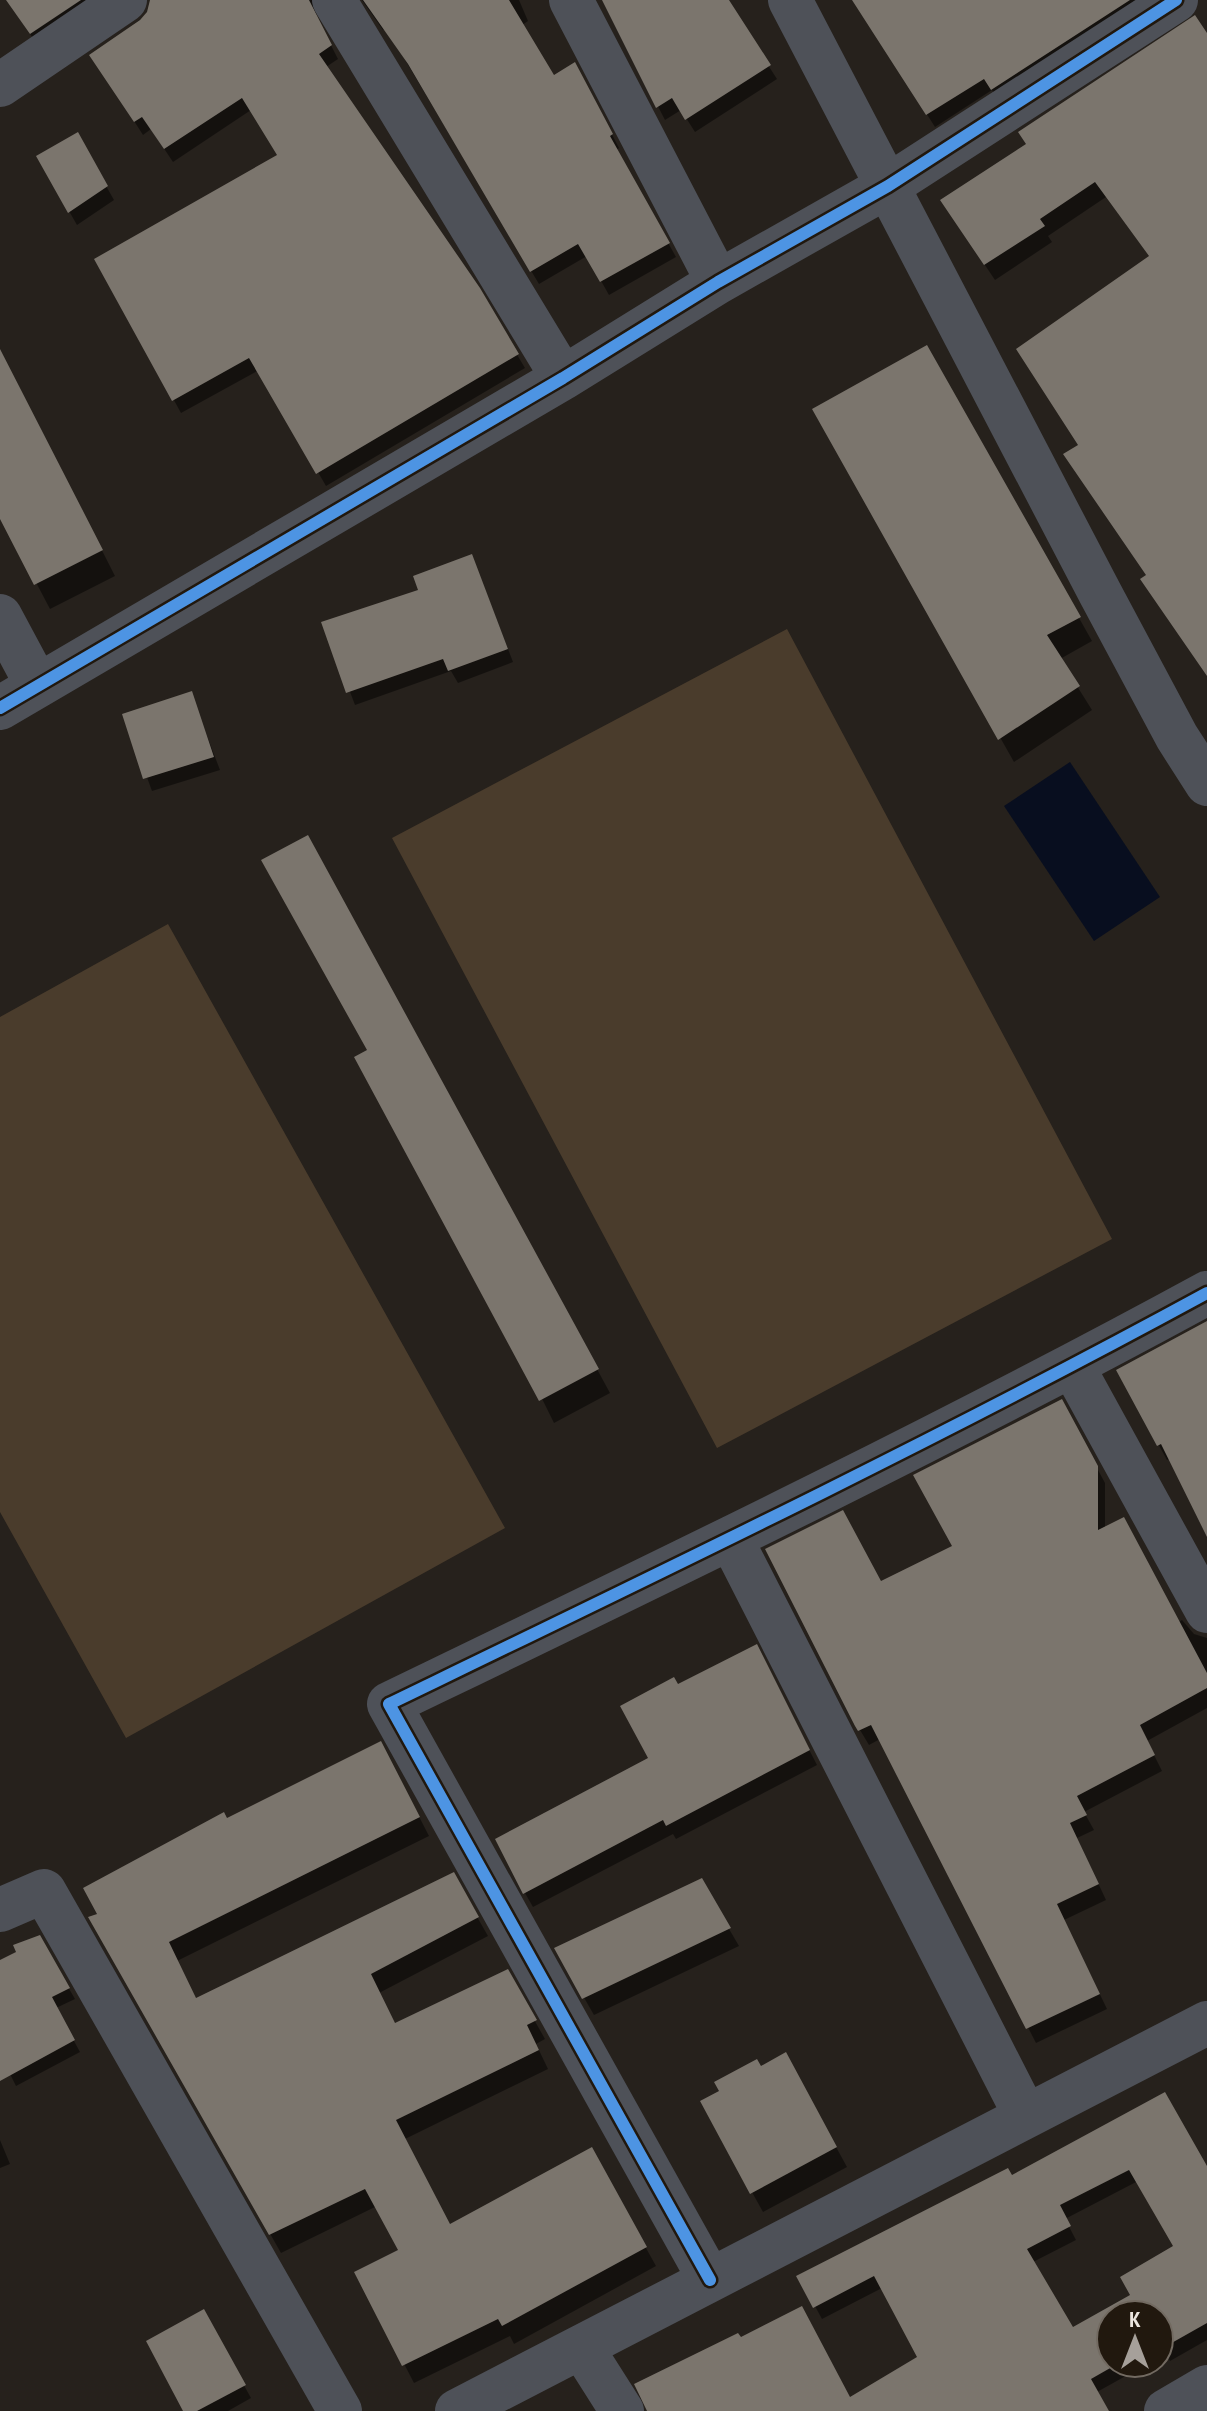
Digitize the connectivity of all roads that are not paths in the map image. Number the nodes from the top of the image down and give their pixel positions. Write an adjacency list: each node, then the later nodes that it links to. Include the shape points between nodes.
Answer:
1 (125, 0): 6 (street)
2 (334, 0): 9 (street)
3 (571, 0): 8 (street)
4 (790, 0): 7 (street)
5 (1176, 0): 7 (street)
6 (0, 85)
7 (888, 186): 8 (street); 13 (street)
8 (718, 282): 9 (street)
9 (563, 378): 11 (street)
10 (0, 616): 11 (street)
11 (37, 685): 12 (street)
12 (0, 708)
13 (1192, 728): 14 (street)
14 (1207, 784)
15 (1207, 1293): 16 (street)
16 (1073, 1367): 17 (street); 18 (street)
17 (731, 1539): 21 (street); 22 (street, via 389,1704)
18 (1207, 1611)
19 (0, 1910): 25 (street, via 44,1891)
20 (1207, 2023): 21 (street)
21 (1025, 2115): 22 (street)
22 (710, 2280): 23 (street)
23 (582, 2348): 26 (street); 27 (street)
24 (1207, 2387): 28 (street)
25 (340, 2411)
26 (457, 2411)
27 (622, 2411)
28 (1166, 2411)

